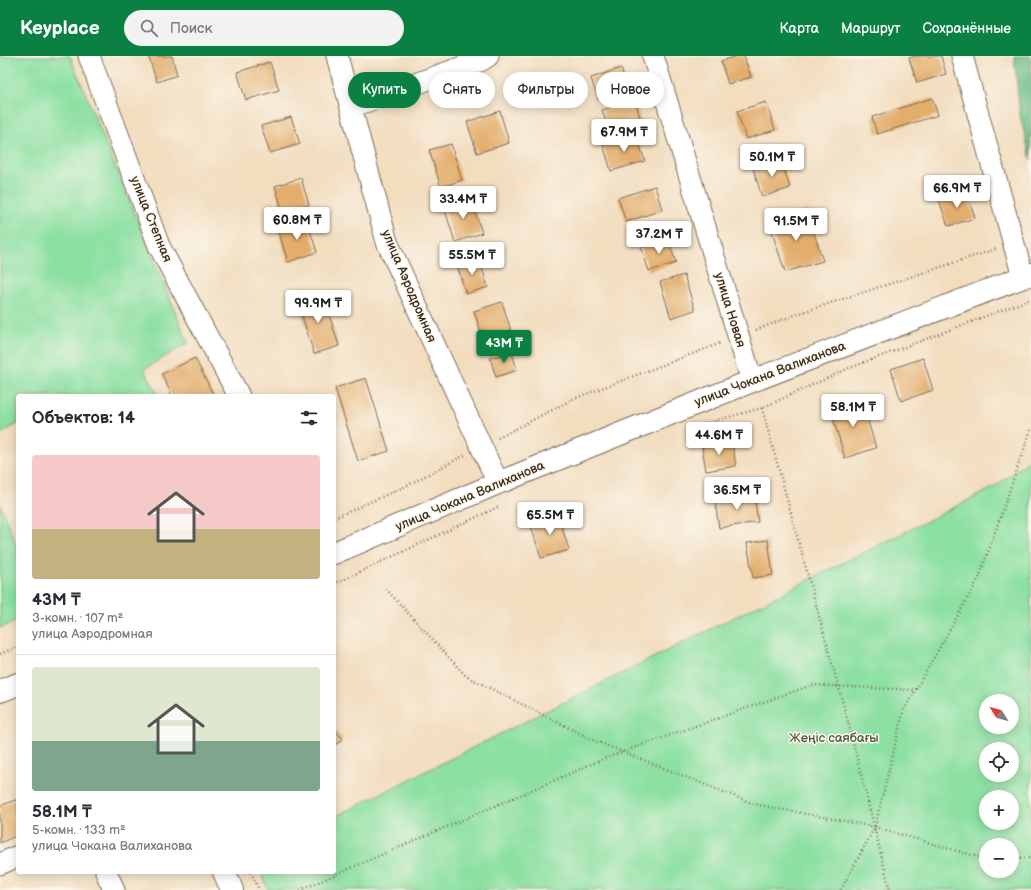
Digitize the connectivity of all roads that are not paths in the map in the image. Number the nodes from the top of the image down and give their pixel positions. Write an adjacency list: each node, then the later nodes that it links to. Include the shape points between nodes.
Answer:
1 (89, 56): 11 (street, улица Степная, via 159,246)
2 (337, 56): 7 (street, улица Аэродромная)
3 (488, 56): 6 (street)
4 (653, 56): 10 (street, улица Новая)
5 (962, 56): 9 (street, via 1013,243)
6 (421, 82)
7 (348, 96)
8 (351, 108): 12 (street, улица Аэродромная, via 387,242)
9 (1027, 275): 10 (main road, улица Чокана Валиханова)
10 (752, 381): 12 (main road, улица Чокана Валиханова)
11 (238, 394)
12 (498, 483): 13 (main road, улица Чокана Валиханова)
13 (336, 552)
14 (16, 685): 15 (main road)
15 (0, 691)
16 (16, 857): 17 (street)
17 (0, 864)
18 (107, 874): 20 (street)
19 (225, 874): 21 (main road)
20 (114, 890)
21 (232, 890)

